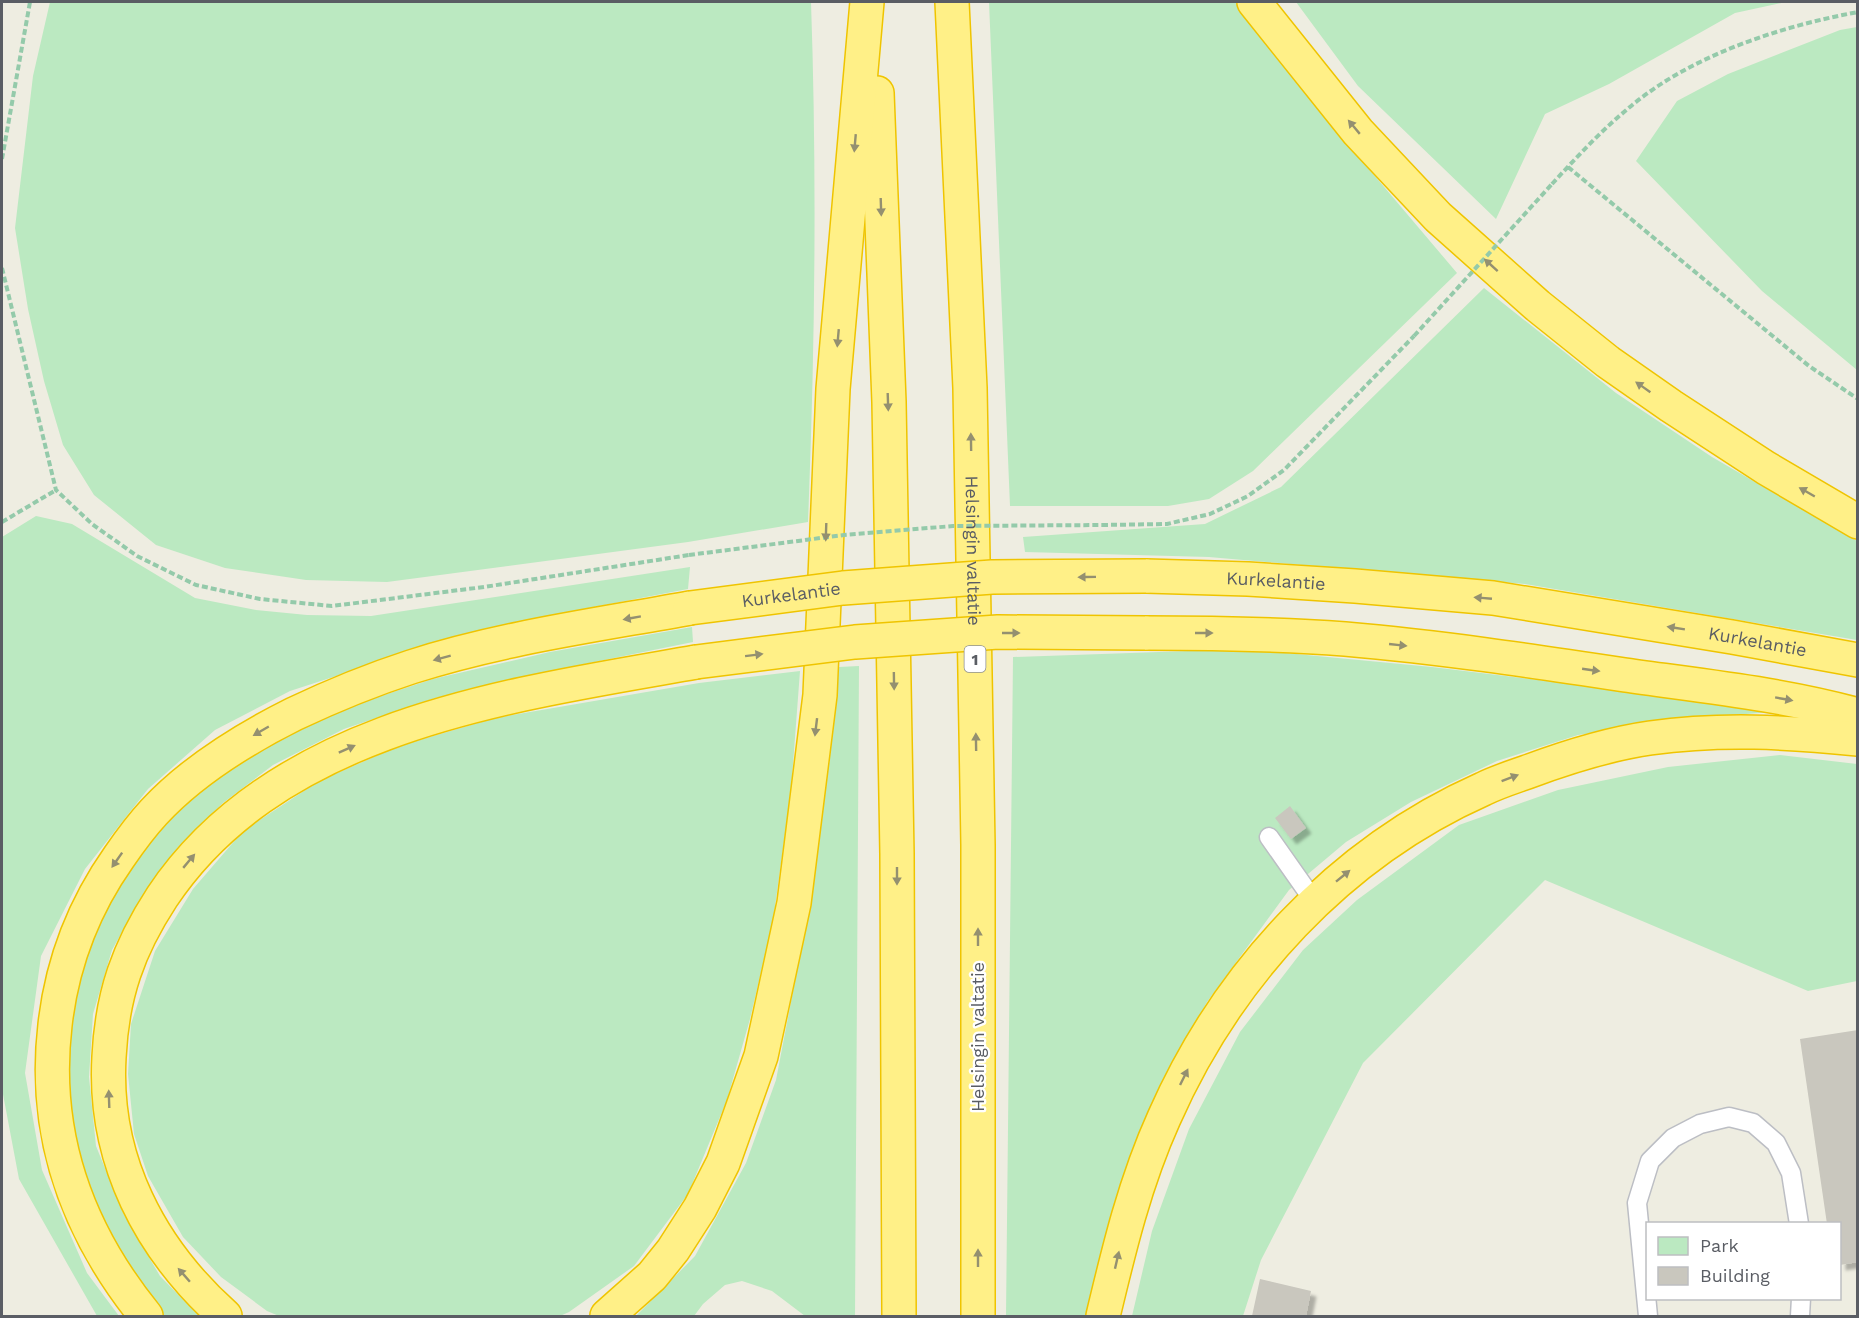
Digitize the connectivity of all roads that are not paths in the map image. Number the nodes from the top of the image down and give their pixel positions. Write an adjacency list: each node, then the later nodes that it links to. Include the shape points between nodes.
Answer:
1 (867, 2): 17 (highway, one-way to 17, via 833,389 820,695 794,903 761,1056 723,1163 673,1250 652,1276)
2 (873, 2): 18 (highway, one-way to 18, via 889,402 897,854)
3 (952, 2): 19 (highway, Helsingin valtatie / 1, one-way to 3, via 978,845 970,387)
4 (1254, 2): 5 (highway, one-way to 4, via 1671,406 1538,306 1438,217 1374,149)
5 (1857, 522)
6 (1857, 660): 15 (highway, Kurkelantie, one-way to 15, bridge, via 1493,598 1272,581 1146,576 992,578 855,587 690,609 491,645 365,683 266,728 229,750 162,804 97,890 71,947 57,1000 51,1061 57,1133 85,1222)
7 (1857, 715): 16 (highway, one-way to 7, bridge, via 178,1269 141,1208 117,1149 108,1074 116,998 139,936 172,881 213,834 300,771 349,747 415,723 521,694 696,662 855,642 974,634 1234,633 1334,638 1487,654 1756,694)
8 (1857, 739): 10 (highway, one-way to 8, via 1360,863 1436,813 1483,788 1573,754 1650,738 1732,731)
9 (1269, 837): 10 (lane)
10 (1314, 901): 20 (highway, one-way to 10, via 1136,1192 1160,1126 1189,1066 1234,995)
11 (1799, 1222): 12 (lane, via 1791,1173 1776,1143 1754,1123 1730,1117 1700,1124 1673,1138 1650,1161 1637,1203)
12 (1646, 1296)
13 (1646, 1300): 21 (lane)
14 (1801, 1300): 22 (lane)
15 (146, 1317)
16 (225, 1317)
17 (607, 1317)
18 (899, 1317)
19 (978, 1317)
20 (1103, 1317)
21 (1648, 1317)
22 (1800, 1317)

